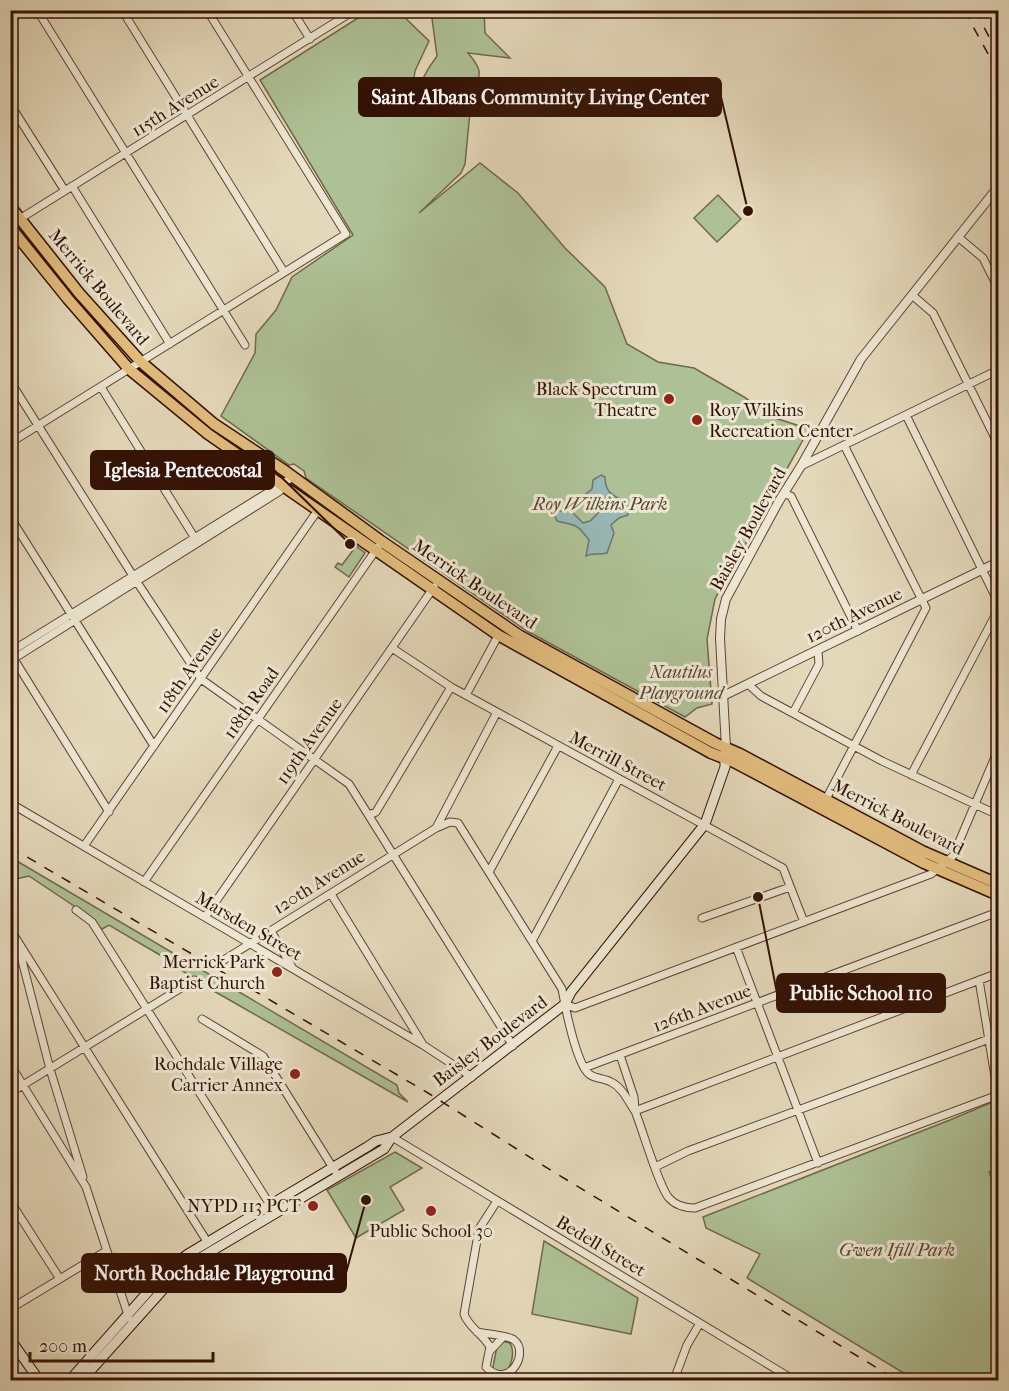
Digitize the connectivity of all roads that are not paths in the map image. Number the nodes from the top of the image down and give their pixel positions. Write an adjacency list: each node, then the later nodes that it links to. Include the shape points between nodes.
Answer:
1 (37, 10): 10 (street)
2 (122, 10): 9 (street)
3 (207, 10): 7 (street)
4 (292, 10): 6 (street)
5 (355, 10): 6 (street, 115th Avenue)
6 (310, 39): 7 (street, 115th Avenue)
7 (250, 77): 9 (street, 115th Avenue); 17 (street, via 346,234)
8 (10, 104): 12 (street)
9 (187, 116): 10 (street, 115th Avenue); 17 (street)
10 (126, 154): 12 (street, 115th Avenue); 22 (street)
11 (999, 187): 16 (street, Baisley Boulevard)
12 (69, 188): 14 (street, 115th Avenue); 23 (street)
13 (10, 206): 14 (main road, Merrick Boulevard)
14 (21, 219): 15 (street, 115th Avenue); 19 (main road, Merrick Boulevard)
15 (10, 226): 21 (main road, Merrick Boulevard)
16 (958, 237): 18 (street, via 983,258); 20 (street, Baisley Boulevard)
17 (284, 272): 22 (street)
18 (999, 288)
19 (81, 294): 21 (main road); 25 (main road, Merrick Boulevard)
20 (912, 295): 29 (street, via 933,313); 36 (street, Baisley Boulevard, via 861,359)
21 (72, 304): 26 (main road, Merrick Boulevard)
22 (223, 310): 23 (street); 24 (street)
23 (170, 344): 25 (street)
24 (245, 345)
25 (141, 362): 26 (street); 37 (main road, Merrick Boulevard, via 214,424)
26 (129, 369): 30 (street); 38 (main road, Merrick Boulevard, via 208,434)
27 (999, 370): 29 (street)
28 (10, 381): 32 (street)
29 (969, 385): 31 (street); 34 (street)
30 (101, 387): 32 (street); 42 (street)
31 (906, 415): 35 (street); 45 (street)
32 (38, 426): 33 (street); 46 (street)
33 (10, 443)
34 (999, 444)
35 (844, 445): 36 (street); 48 (street)
36 (801, 466): 39 (street, Baisley Boulevard)
37 (293, 477): 38 (street); 43 (main road, Merrick Boulevard)
38 (282, 485): 40 (main road, Merrick Boulevard); 42 (street)
39 (784, 494): 53 (street, via 791,496); 61 (street, Baisley Boulevard, via 726,599 720,638)
40 (318, 510): 43 (main road, Merrick Boulevard); 57 (street, 118th Avenue)
41 (10, 517): 51 (street)
42 (196, 540): 46 (street)
43 (379, 545): 47 (main road, Merrick Boulevard); 64 (street, 118th Road)
44 (999, 562): 45 (street, 120th Avenue)
45 (983, 570): 48 (street, 120th Avenue); 49 (street)
46 (134, 579): 51 (street); 57 (street)
47 (435, 585): 52 (main road, Merrick Boulevard); 54 (street, 119th Avenue)
48 (922, 600): 53 (street, 120th Avenue); 67 (street, via 926,612)
49 (999, 602)
50 (999, 610): 71 (street)
51 (73, 617): 56 (street); 65 (street)
52 (501, 631): 60 (street); 69 (main road, Merrick Boulevard)
53 (858, 631): 55 (street, 120th Avenue)
54 (392, 648): 59 (street, Merrill Street); 70 (street, 119th Avenue)
55 (818, 651): 58 (street, 120th Avenue); 63 (street, via 819,664)
56 (11, 656): 76 (street)
57 (201, 679): 64 (street); 65 (street, 118th Avenue)
58 (749, 685): 61 (street, 120th Avenue); 63 (street)
59 (451, 687): 60 (street, Merrill Street); 77 (street, via 376,812)
60 (466, 694): 62 (street, Merrill Street)
61 (723, 696): 69 (street, Baisley Boulevard)
62 (497, 712): 66 (street, Merrill Street); 80 (street)
63 (793, 713): 67 (street)
64 (258, 720): 70 (street); 85 (street, 118th Road)
65 (154, 746): 76 (street, 118th Avenue)
66 (558, 746): 72 (street, Merrill Street); 84 (street)
67 (854, 746): 71 (street); 74 (street)
68 (999, 750): 75 (street)
69 (725, 753): 74 (main road, Merrick Boulevard); 79 (main road, Baisley Boulevard, via 722,776)
70 (315, 759): 77 (street, via 349,784); 92 (street, 119th Avenue)
71 (911, 775): 75 (street)
72 (619, 778): 79 (street, Merrill Street); 98 (street)
73 (10, 803): 81 (street, Marsden Street)
74 (824, 804): 83 (main road, Merrick Boulevard)
75 (975, 805): 78 (street); 83 (street, via 953,856)
76 (109, 812): 81 (street, 118th Avenue)
77 (369, 815): 82 (street)
78 (999, 815)
79 (705, 824): 87 (street, Merrill Street, via 783,868); 106 (main road, Baisley Boulevard)
80 (436, 828): 82 (street, 120th Avenue); 84 (street, via 458,823)
81 (84, 846): 85 (street, Marsden Street)
82 (393, 855): 88 (street, 120th Avenue); 112 (street)
83 (942, 865): 86 (main road, Merrick Boulevard); 89 (main road, Merrick Boulevard); 94 (street, via 931,873)
84 (489, 872): 98 (street)
85 (144, 882): 92 (street, Marsden Street)
86 (999, 884)
87 (790, 887): 93 (street); 94 (street, Merrill Street)
88 (331, 894): 96 (street, 120th Avenue); 111 (street)
89 (999, 895)
90 (76, 910): 108 (street, via 92,922)
91 (999, 912): 107 (street, 126th Avenue)
92 (205, 917): 99 (street, Marsden Street)
93 (702, 918)
94 (804, 922): 100 (street)
95 (10, 928): 97 (street)
96 (271, 931): 99 (street, 120th Avenue); 102 (street)
97 (15, 936): 113 (street); 118 (street)
98 (531, 940): 106 (street, via 562,989)
99 (250, 944): 101 (street, 120th Avenue); 102 (street, Marsden Street)
100 (736, 947): 106 (street, via 575,1008); 107 (street)
101 (219, 963)
102 (293, 969): 111 (street, Marsden Street)
103 (999, 973): 105 (street)
104 (194, 980): 108 (street)
105 (979, 980): 110 (street); 115 (street)
106 (565, 1004): 112 (main road, Baisley Boulevard); 117 (street)
107 (757, 1004): 114 (street, 126th Avenue); 115 (street)
108 (147, 1008): 113 (street); 134 (street)
109 (202, 1019): 130 (street, via 263,1056)
110 (989, 1039): 122 (street); 124 (street)
111 (423, 1045): 119 (street, Marsden Street)
112 (513, 1046): 119 (main road, Baisley Boulevard)
113 (85, 1047): 118 (street); 135 (street)
114 (620, 1055): 117 (street, 126th Avenue); 123 (street)
115 (777, 1056): 123 (street); 124 (street)
116 (10, 1064): 120 (street)
117 (584, 1068): 123 (street, via 592,1077 617,1086)
118 (50, 1069): 120 (street); 125 (street)
119 (472, 1077): 126 (main road, Baisley Boulevard)
120 (23, 1085): 121 (street); 127 (street)
121 (10, 1093)
122 (999, 1095): 128 (street)
123 (635, 1110): 129 (street)
124 (797, 1110): 128 (street); 129 (street)
125 (70, 1134): 127 (street); 131 (street)
126 (392, 1137): 130 (main road, Baisley Boulevard, via 376,1141); 133 (street, Bedell Street)
127 (57, 1140): 131 (street)
128 (818, 1163): 129 (street, via 695,1208 682,1207 668,1198)
129 (655, 1167)
130 (335, 1172): 134 (main road, Baisley Boulevard)
131 (86, 1187): 136 (street)
132 (10, 1201): 137 (street)
133 (497, 1201): 140 (street, Bedell Street); 141 (street, via 479,1229 464,1306 467,1322)
134 (272, 1209): 135 (main road, Baisley Boulevard)
135 (210, 1246): 139 (main road, Baisley Boulevard)
136 (106, 1251): 137 (street); 139 (street)
137 (60, 1279): 138 (street)
138 (10, 1309)
139 (130, 1319): 146 (main road, Baisley Boulevard); 147 (main road, Baisley Boulevard)
140 (700, 1323): 148 (street); 149 (street, Bedell Street)
141 (477, 1332): 142 (street); 144 (street, via 487,1342)
142 (503, 1337): 144 (street); 144 (street, via 516,1341 520,1348 512,1377 503,1380 490,1373 486,1367)
143 (10, 1339): 145 (main road)
144 (489, 1352)
145 (39, 1380)
146 (70, 1380)
147 (82, 1380)
148 (674, 1380)
149 (794, 1380)

